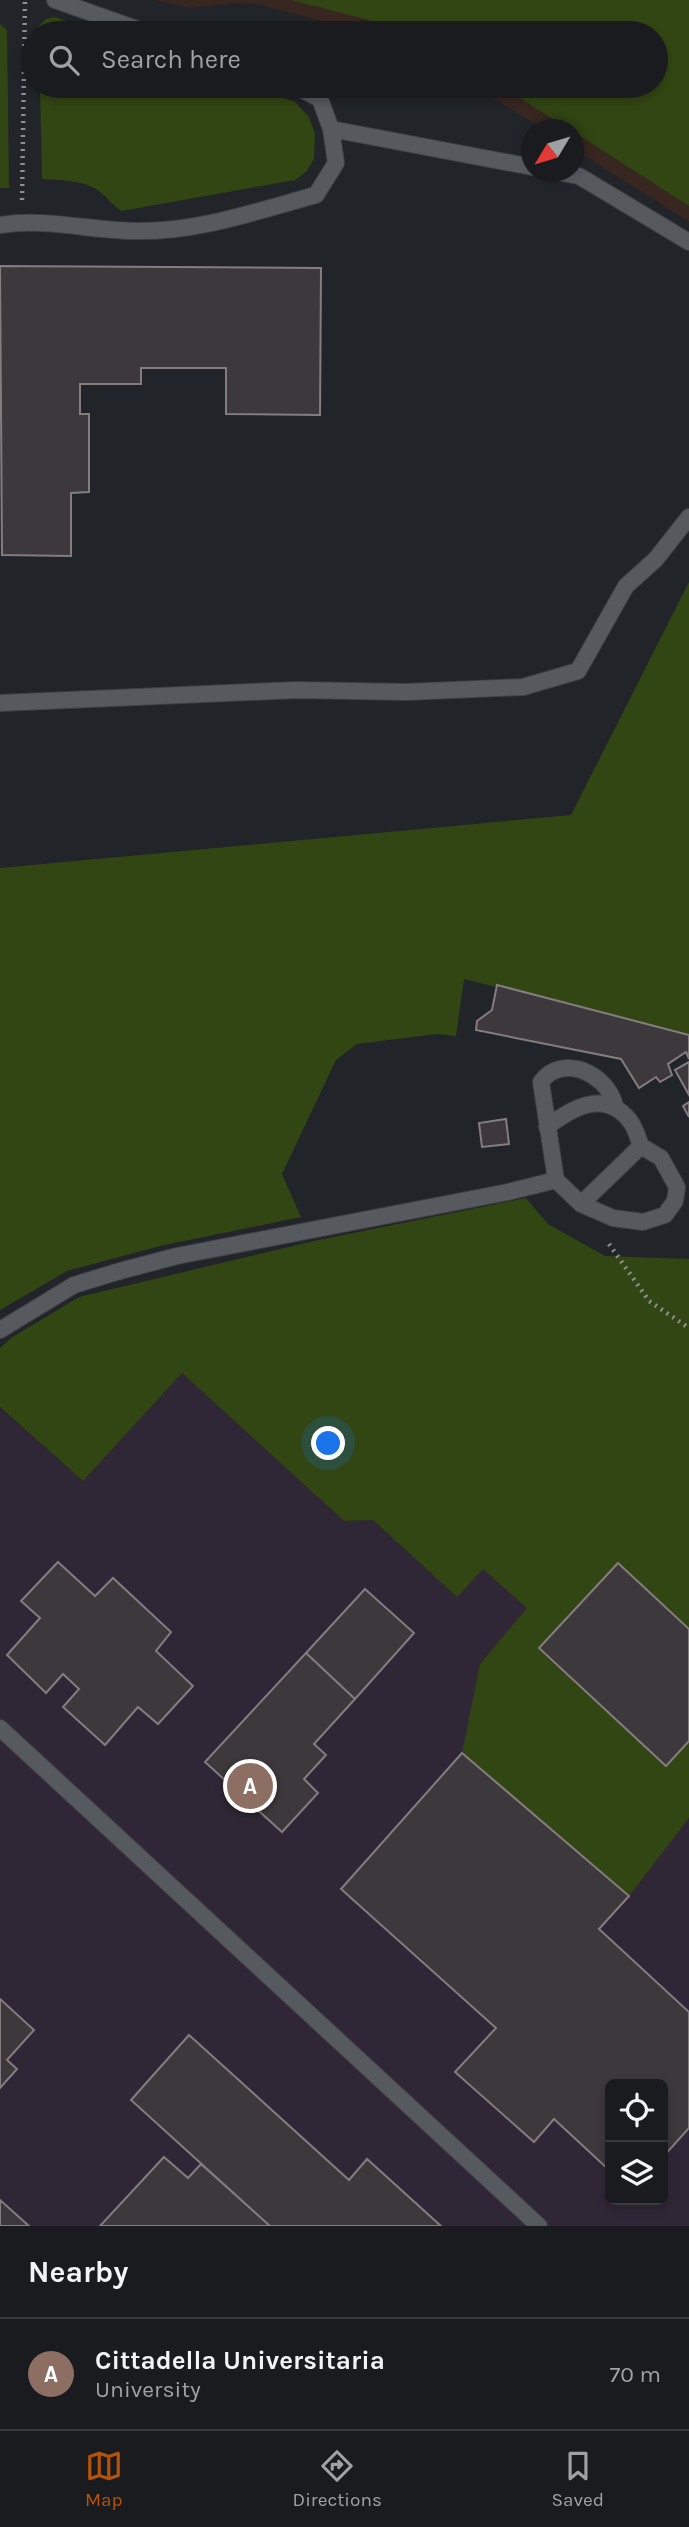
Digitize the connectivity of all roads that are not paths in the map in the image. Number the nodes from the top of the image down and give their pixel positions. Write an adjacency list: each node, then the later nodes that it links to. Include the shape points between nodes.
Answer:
1 (55, 0): 2 (lane)
2 (114, 21)
3 (318, 98): 4 (lane)
4 (331, 129): 5 (lane); 7 (lane, via 336,163 316,195 190,226 149,230 22,222)
5 (521, 165)
6 (584, 179): 8 (lane)
7 (0, 225)
8 (689, 242)
9 (689, 517): 10 (lane, via 656,559 626,586 578,671 523,687 298,690)
10 (0, 703)
11 (615, 1106): 12 (lane, via 598,1102 568,1111); 12 (lane, via 604,1082 569,1068 552,1071 541,1082); 13 (lane, via 632,1122)
12 (547, 1127): 14 (lane)
13 (641, 1146): 15 (lane); 15 (lane, via 661,1158 677,1187 676,1201 665,1215 643,1222 613,1218)
14 (556, 1180): 15 (lane); 16 (lane, via 131,1268 74,1285)
15 (581, 1204)
16 (0, 1330)
17 (0, 1728): 18 (lane)
18 (539, 2226)

